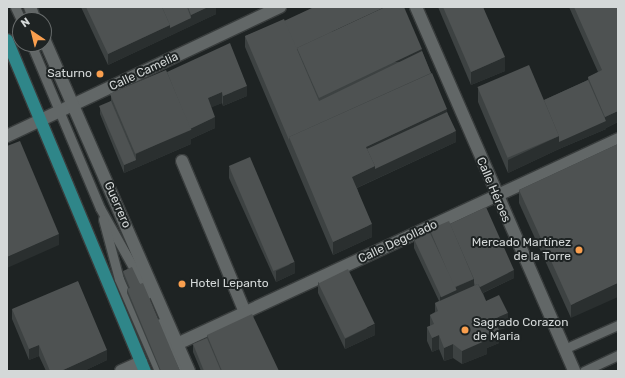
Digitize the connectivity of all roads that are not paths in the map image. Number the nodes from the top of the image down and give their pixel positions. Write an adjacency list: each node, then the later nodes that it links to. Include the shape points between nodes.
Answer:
1 (280, 7): 6 (street, Calle Camelia)
2 (416, 7): 12 (street, Calle Héroes)
3 (7, 40): 8 (main road)
4 (34, 52): 7 (lane)
5 (50, 52): 6 (street, Guerrero)
6 (73, 105): 7 (street, Calle Camelia); 16 (street, Guerrero)
7 (60, 112): 8 (street, Calle Camelia); 13 (lane)
8 (41, 120): 9 (street, Calle Camelia); 19 (main road)
9 (7, 136)
10 (618, 139): 12 (street, Calle Degollado)
11 (182, 161): 14 (street)
12 (495, 197): 14 (street, Calle Degollado); 17 (street, Calle Héroes)
13 (100, 208): 21 (lane, Guerrero, via 119,279); 22 (lane, Guerrero, via 137,270)
14 (245, 312): 16 (street, Calle Degollado)
15 (618, 325): 17 (lane)
16 (177, 344): 23 (street, Guerrero)
17 (564, 349): 24 (street, Calle Héroes)
18 (618, 356): 25 (lane)
19 (143, 366): 20 (street)
20 (121, 371)
21 (159, 371)
22 (181, 371)
23 (189, 371)
24 (574, 371)
25 (584, 371)

